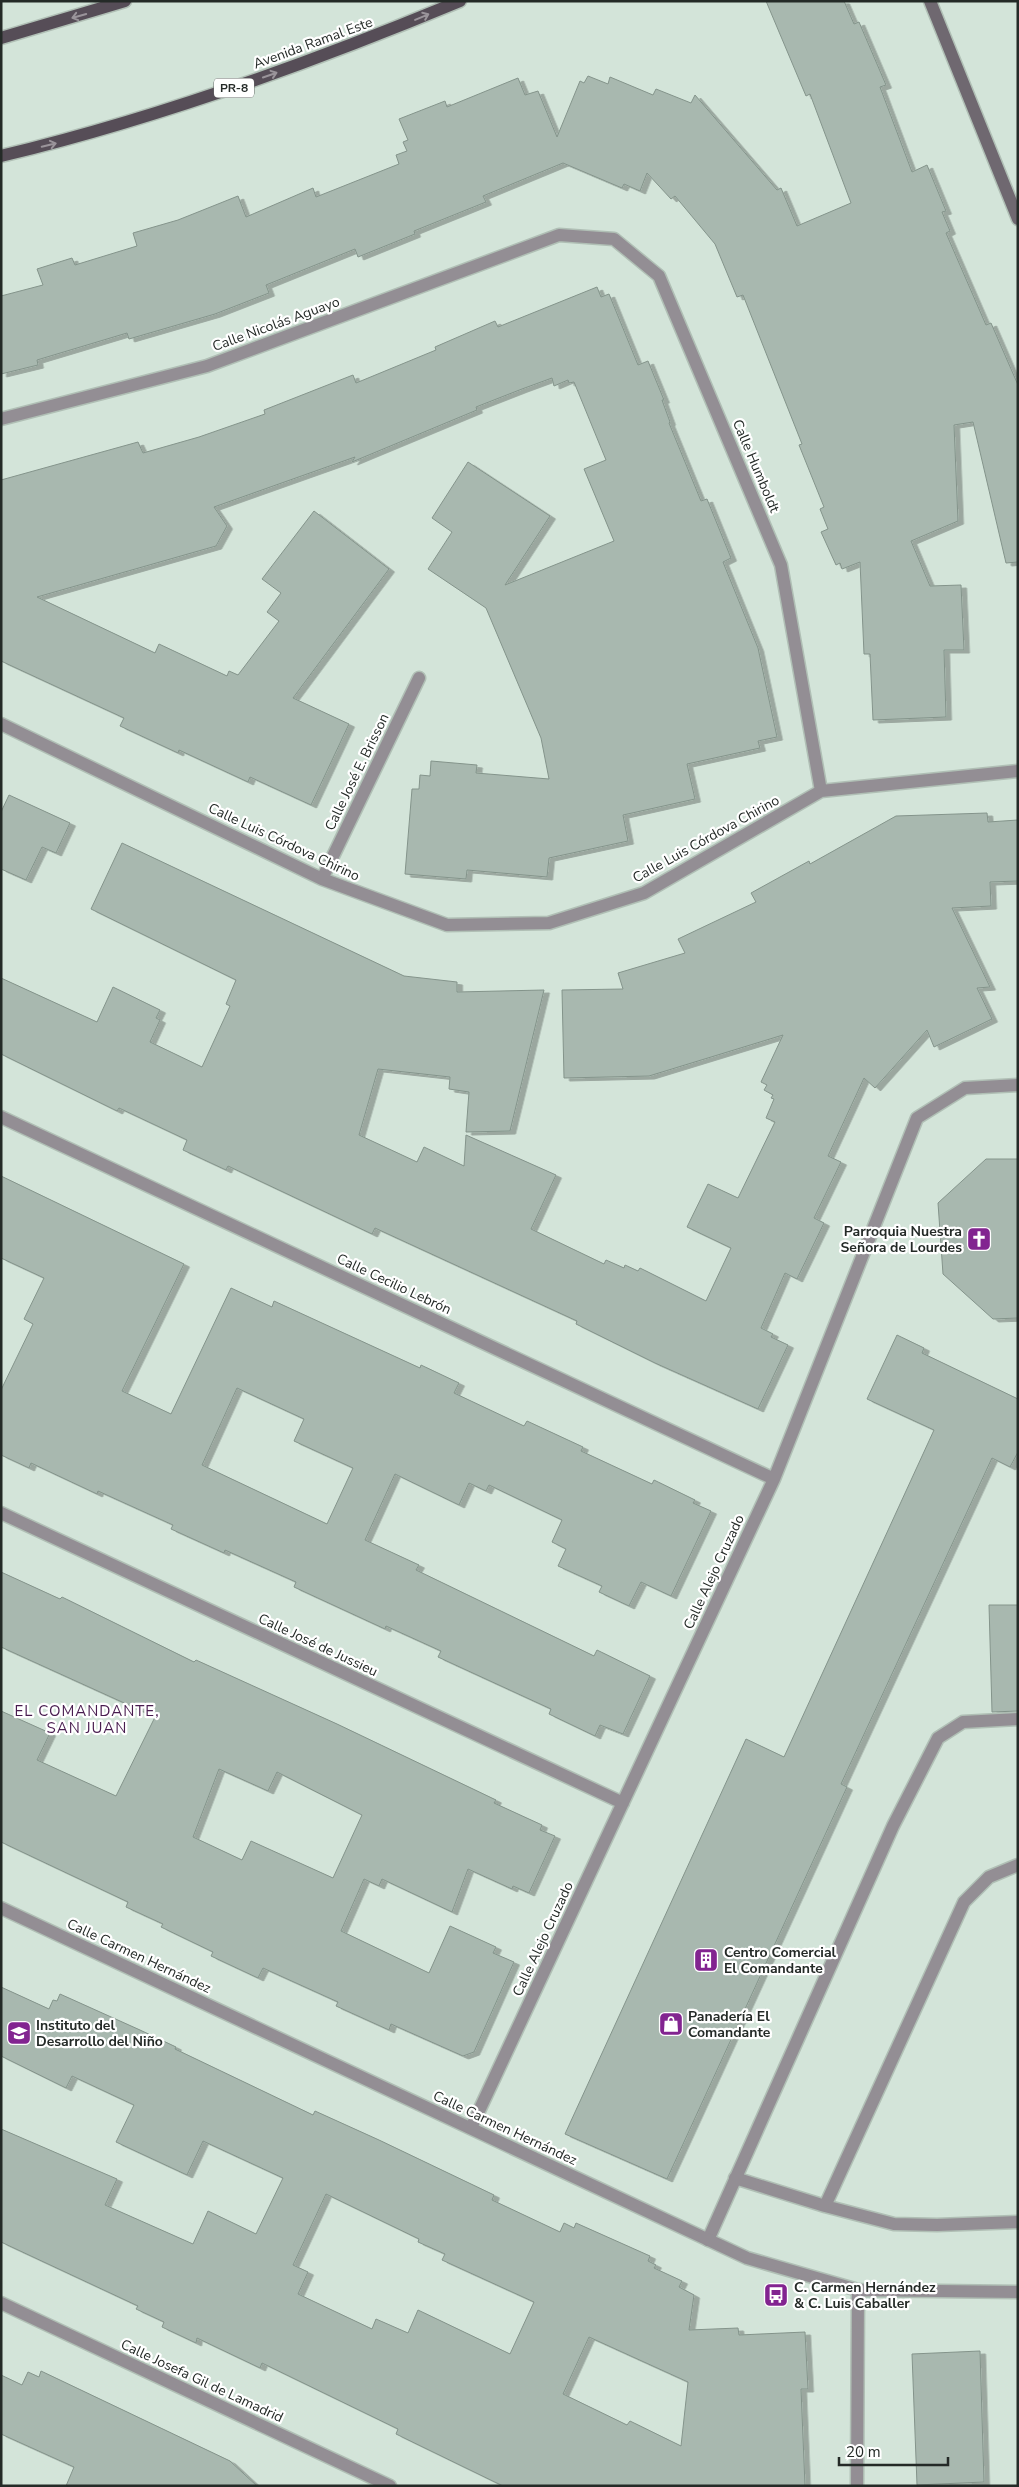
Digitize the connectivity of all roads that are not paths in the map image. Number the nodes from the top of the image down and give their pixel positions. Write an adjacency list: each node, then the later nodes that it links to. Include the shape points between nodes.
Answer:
1 (125, 1): 4 (main road, one-way to 4)
2 (460, 1): 5 (main road, Avenida Ramal Este / PR-8, one-way to 2, via 81,137 200,100 370,39)
3 (930, 1): 6 (street)
4 (1, 38)
5 (1, 156)
6 (1018, 219)
7 (555, 236): 8 (street, Calle Nicolás Aguayo, via 207,366); 12 (street, Calle Humboldt, via 614,240 659,276 782,564)
8 (1, 419)
9 (418, 678): 13 (street, Calle José E. Brisson)
10 (1, 724): 13 (street, Calle Luis Córdova Chirino)
11 (1018, 771): 12 (street, Calle Luis Córdova Chirino)
12 (821, 791): 13 (street, Calle Luis Córdova Chirino, via 644,893 549,923 447,925)
13 (322, 879)
14 (1018, 1085): 16 (street, Calle Alejo Cruzado, via 965,1088 917,1118)
15 (1, 1117): 16 (street, Calle Cecilio Lebrón)
16 (774, 1480): 19 (street, Calle Alejo Cruzado)
17 (1, 1513): 19 (street, Calle José de Jussieu)
18 (1018, 1719): 23 (street, via 963,1722 938,1738 893,1826)
19 (623, 1803): 22 (street, Calle Alejo Cruzado)
20 (1018, 1865): 24 (street, via 988,1877 964,1902)
21 (1, 1908): 22 (street, Calle Carmen Hernández)
22 (471, 2128): 26 (street, Calle Carmen Hernández)
23 (735, 2178): 24 (street); 26 (street)
24 (825, 2206): 25 (street, via 894,2224)
25 (1018, 2222)
26 (708, 2240): 27 (street, Calle Carmen Hernández, via 748,2258)
27 (858, 2290): 28 (street, Calle Carmen Hernández); 31 (street)
28 (1018, 2292)
29 (1, 2303): 30 (street, Calle Josefa Gil de Lamadrid)
30 (390, 2486)
31 (858, 2486)

